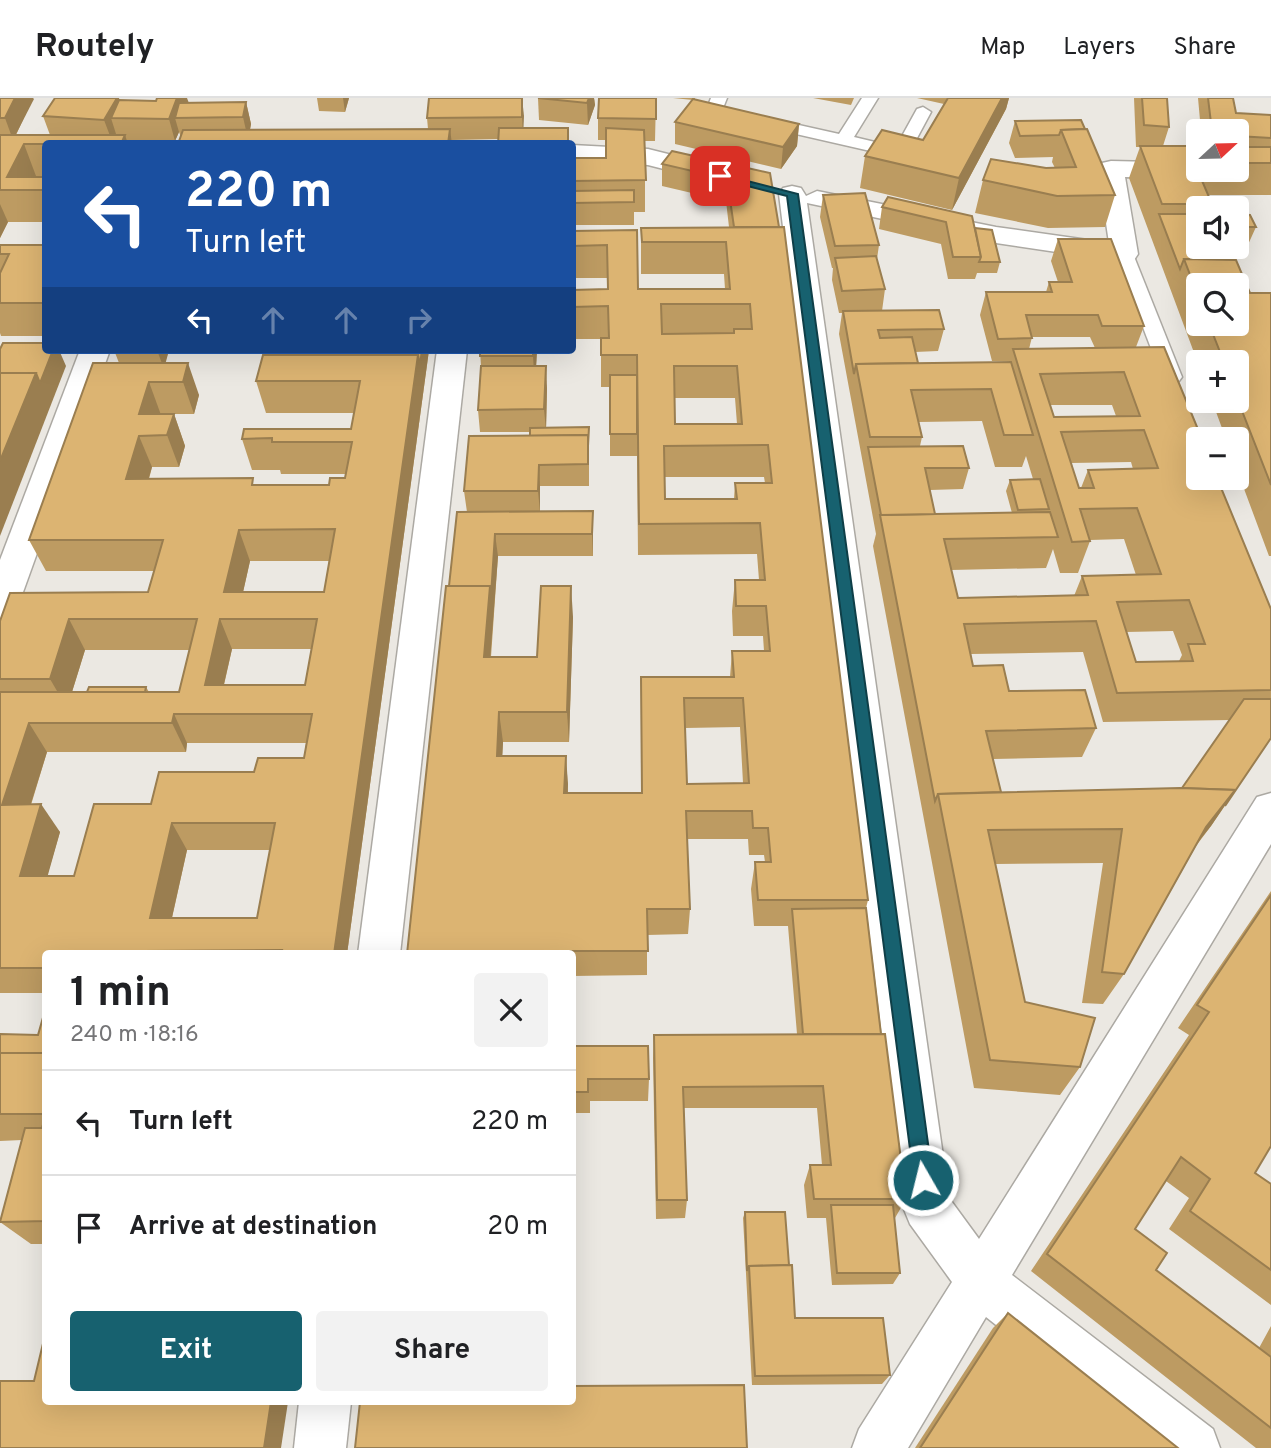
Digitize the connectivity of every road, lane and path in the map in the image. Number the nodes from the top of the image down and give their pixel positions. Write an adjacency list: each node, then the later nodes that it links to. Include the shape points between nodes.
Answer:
1 (719, 98): 4 (lane, via 714,111)
2 (870, 98): 4 (lane)
3 (923, 112): 4 (lane, via 901,153)
4 (844, 140)
5 (576, 153): 7 (street, via 648,157)
6 (1271, 173): 8 (street, via 1111,169)
7 (740, 181)
8 (1124, 254): 11 (lane); 15 (street, via 996,235 779,191 927,1207)
9 (94, 354): 12 (street)
10 (452, 354): 14 (street)
11 (1179, 393)
12 (0, 606)
13 (1271, 809): 15 (street)
14 (379, 950)
15 (982, 1283): 18 (street); 19 (street)
16 (325, 1405): 17 (street)
17 (320, 1448)
18 (878, 1448)
19 (1194, 1448)

